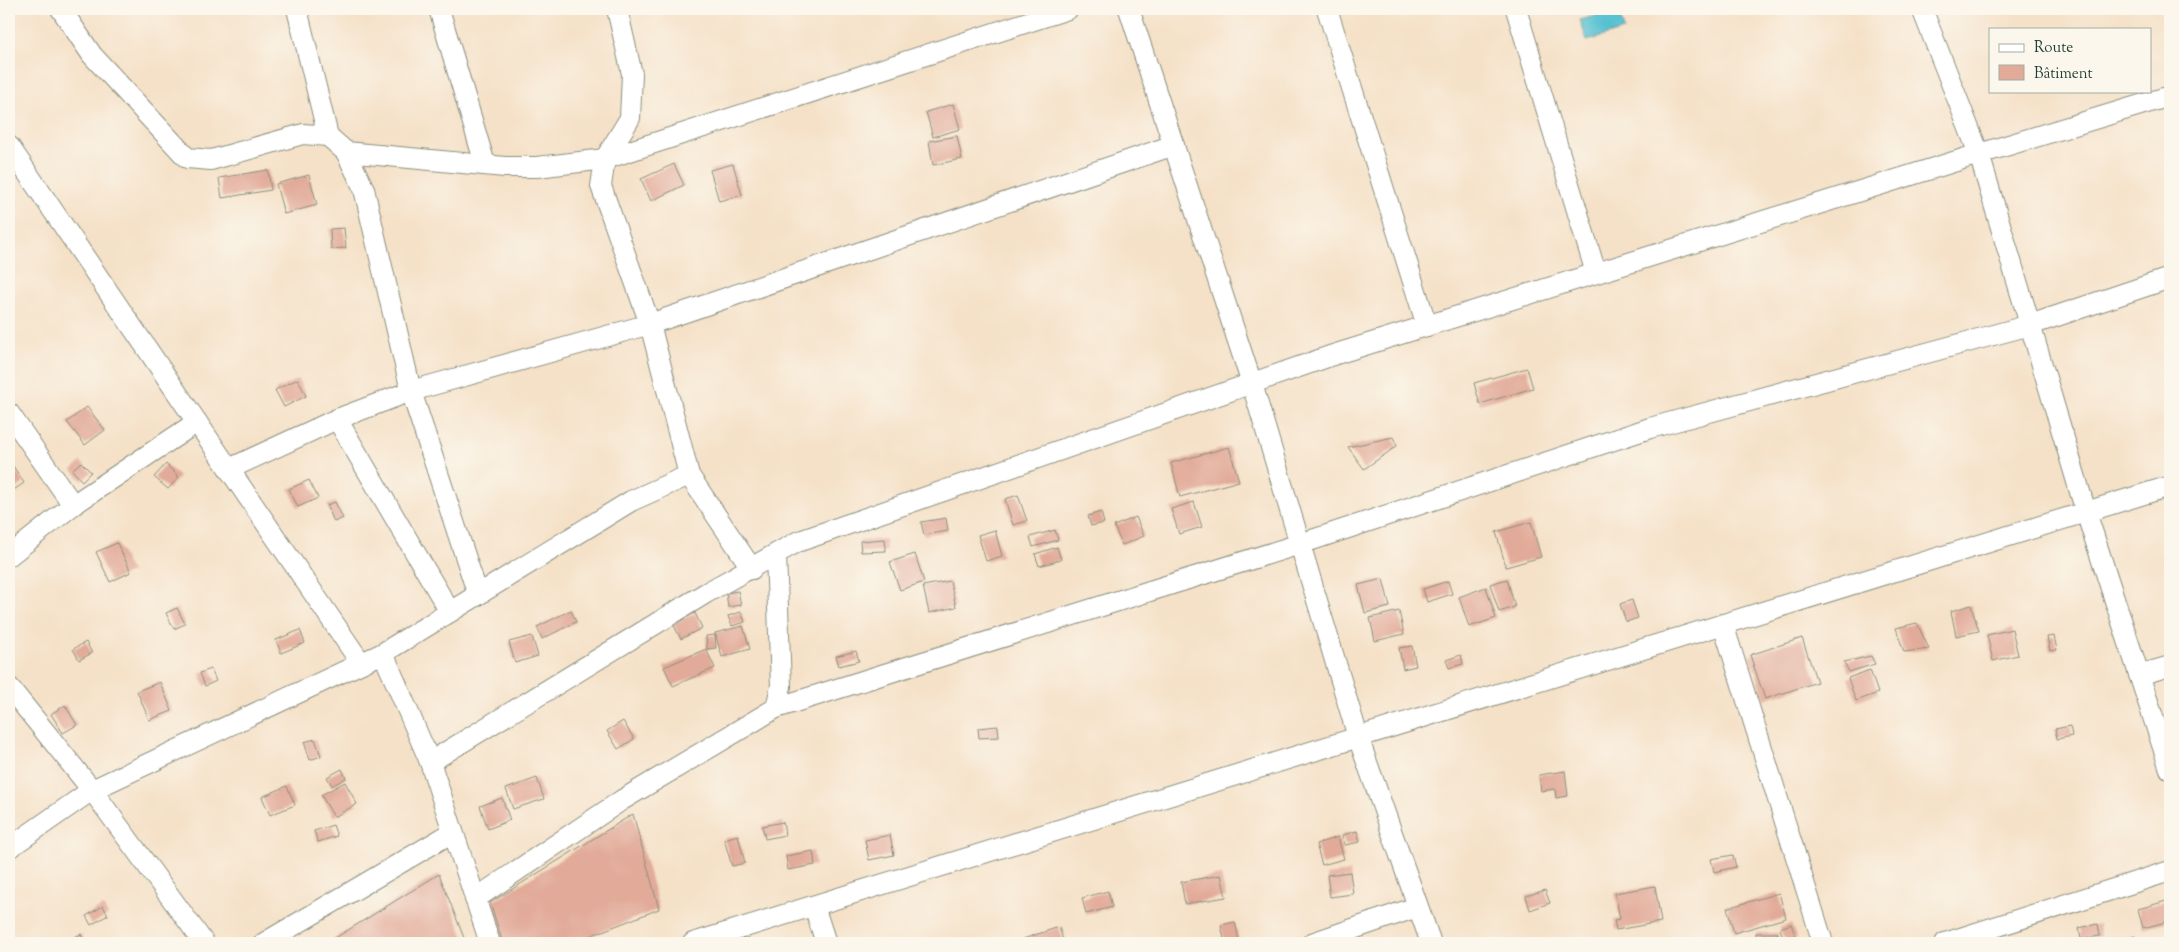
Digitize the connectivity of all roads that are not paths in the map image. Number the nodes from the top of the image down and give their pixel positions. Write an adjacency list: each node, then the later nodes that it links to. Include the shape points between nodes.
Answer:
1 (61, 9): 11 (street, via 92,54 187,158 211,160 303,134)
2 (296, 9): 11 (street)
3 (439, 9): 17 (street)
4 (617, 9): 16 (street, via 632,74 630,118)
5 (1068, 9): 16 (street)
6 (1129, 9): 12 (street)
7 (1327, 9): 22 (street)
8 (1516, 9): 18 (street)
9 (1922, 9): 15 (street)
10 (2170, 96): 15 (street)
11 (328, 136): 14 (street)
12 (1174, 145): 20 (street); 23 (street)
13 (9, 146): 27 (street)
14 (346, 152): 17 (street); 24 (street, via 364,189)
15 (1979, 154): 18 (street); 21 (street)
16 (605, 159): 17 (street, via 536,167); 20 (street, via 601,186)
17 (485, 164)
18 (1596, 273): 22 (street)
19 (2170, 278): 21 (street)
20 (650, 324): 24 (street); 29 (street)
21 (2030, 324): 32 (street); 33 (street, via 1650,428)
22 (1427, 326): 23 (street)
23 (1252, 384): 33 (street); 34 (street, via 797,542)
24 (411, 391): 26 (street); 37 (street)
25 (9, 413): 31 (street)
26 (337, 419): 28 (street); 38 (street)
27 (197, 422): 28 (street); 31 (street)
28 (229, 469): 41 (street)
29 (689, 475): 36 (street); 37 (street, via 631,501)
30 (2170, 486): 32 (street)
31 (73, 505): 35 (street)
32 (2086, 512): 39 (street); 43 (street)
33 (1300, 544): 45 (street); 46 (street)
34 (776, 555): 36 (street); 45 (street, via 781,686)
35 (9, 556)
36 (752, 569): 47 (street, via 706,593)
37 (478, 595): 38 (street)
38 (450, 612): 40 (street)
39 (1724, 624): 46 (street); 63 (street)
40 (384, 653): 41 (street); 47 (street)
41 (361, 663): 49 (street)
42 (2170, 666): 43 (street)
43 (2140, 675): 48 (street)
44 (9, 687): 49 (street)
45 (776, 708): 53 (street, via 622,800)
46 (1358, 737): 54 (street); 55 (street)
47 (430, 762): 50 (street)
48 (2170, 770)
49 (92, 790): 51 (street); 56 (street)
50 (453, 832): 53 (street); 57 (street)
51 (9, 848)
52 (2170, 872): 64 (street)
53 (475, 898): 58 (street)
54 (814, 906): 59 (street); 60 (street)
55 (1417, 907): 61 (street); 62 (street)
56 (204, 943)
57 (264, 943)
58 (490, 943)
59 (694, 943)
60 (826, 943)
61 (1312, 943)
62 (1431, 943)
63 (1823, 943)
64 (1945, 943)

